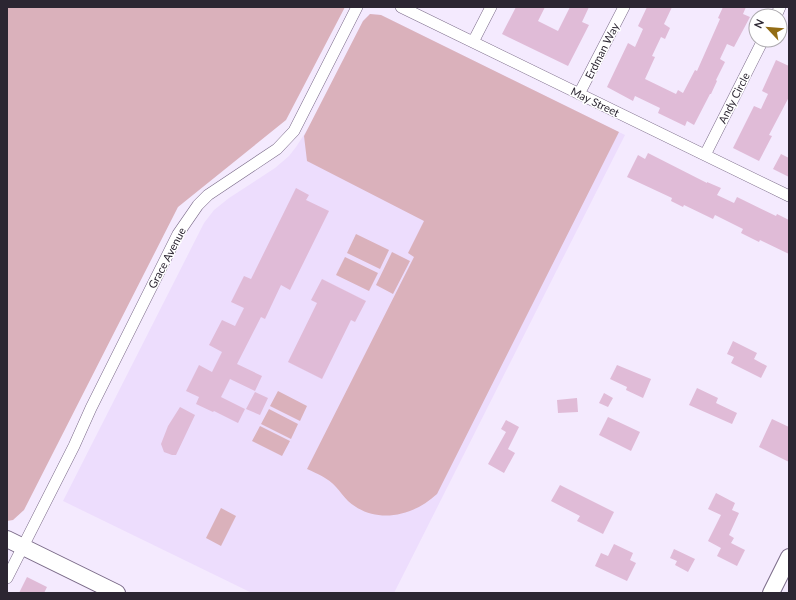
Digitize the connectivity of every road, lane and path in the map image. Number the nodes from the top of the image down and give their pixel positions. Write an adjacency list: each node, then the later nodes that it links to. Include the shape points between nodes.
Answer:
1 (357, 7): 11 (street, Grace Avenue, via 294,131 276,149 208,195 178,234)
2 (401, 7): 5 (street, May Street)
3 (491, 7): 5 (street)
4 (624, 7): 7 (street, Erdman Way)
5 (473, 42): 7 (street, May Street)
6 (759, 48): 8 (street, Andy Circle)
7 (579, 94): 8 (street, May Street)
8 (705, 155): 9 (street, May Street)
9 (789, 196)
10 (7, 539): 11 (main road)
11 (23, 546): 13 (street, Grace Avenue); 14 (main road)
12 (789, 557): 15 (main road)
13 (7, 578)
14 (117, 593)
15 (770, 593)

